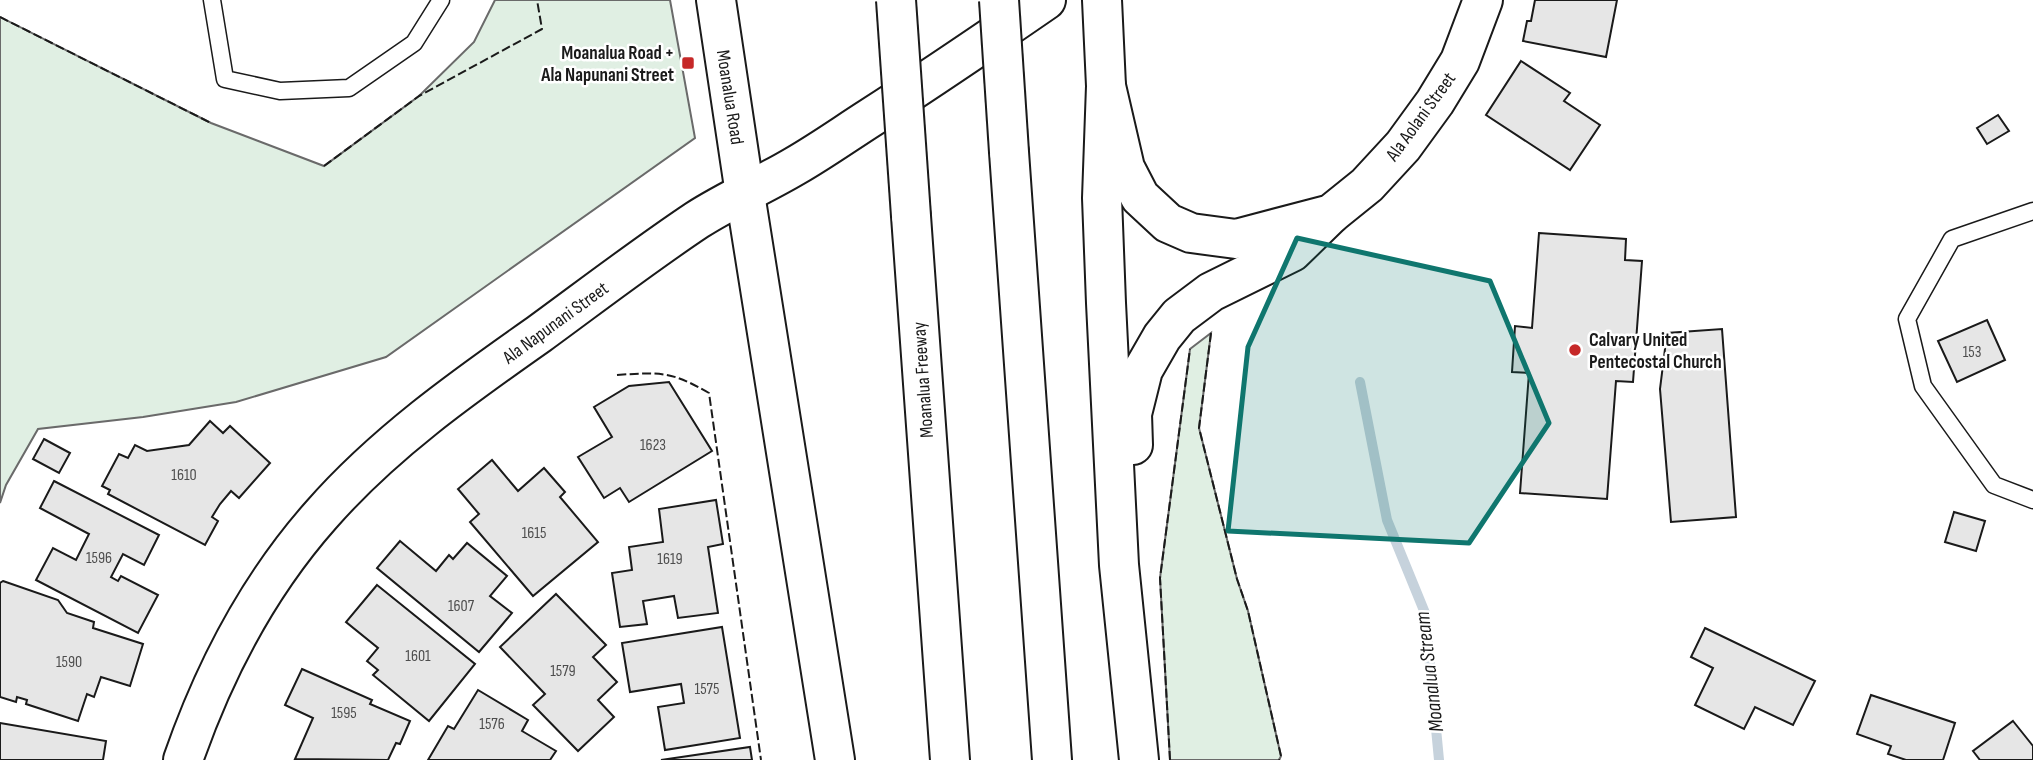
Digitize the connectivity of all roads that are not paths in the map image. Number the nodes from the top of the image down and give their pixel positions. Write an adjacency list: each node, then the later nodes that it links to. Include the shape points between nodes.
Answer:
1 (212, 0): 2 (lane, via 225,79 280,92 349,88 414,43)
2 (441, 0)
3 (716, 0): 10 (main road, Moanalua Road)
4 (896, 0): 17 (main road, Moanalua Freeway, bridge)
5 (999, 0): 18 (main road, bridge)
6 (1046, 0): 10 (main road, Ala Napunani Street, via 797,166)
7 (1102, 0): 9 (main road)
8 (1483, 0): 12 (main road, Ala Aolani Street, via 1460,61 1435,102 1403,146)
9 (1106, 86): 12 (main road, via 1125,168 1140,197 1168,223 1191,233 1236,239); 14 (main road, via 1101,198 1106,316 1119,565)
10 (745, 194): 15 (main road, Ala Napunani Street, via 699,219 496,364 357,477 306,534 249,613 200,712); 16 (main road, Moanalua Road)
11 (2033, 211): 13 (lane, via 1952,239 1907,319 1923,386 1994,485)
12 (1331, 214): 14 (main road, Ala Aolani Street, via 1292,253 1211,292 1179,316 1143,370 1132,414)
13 (2033, 500)
14 (1134, 716): 19 (main road)
15 (183, 760)
16 (835, 760)
17 (950, 760)
18 (1052, 760)
19 (1139, 760)

